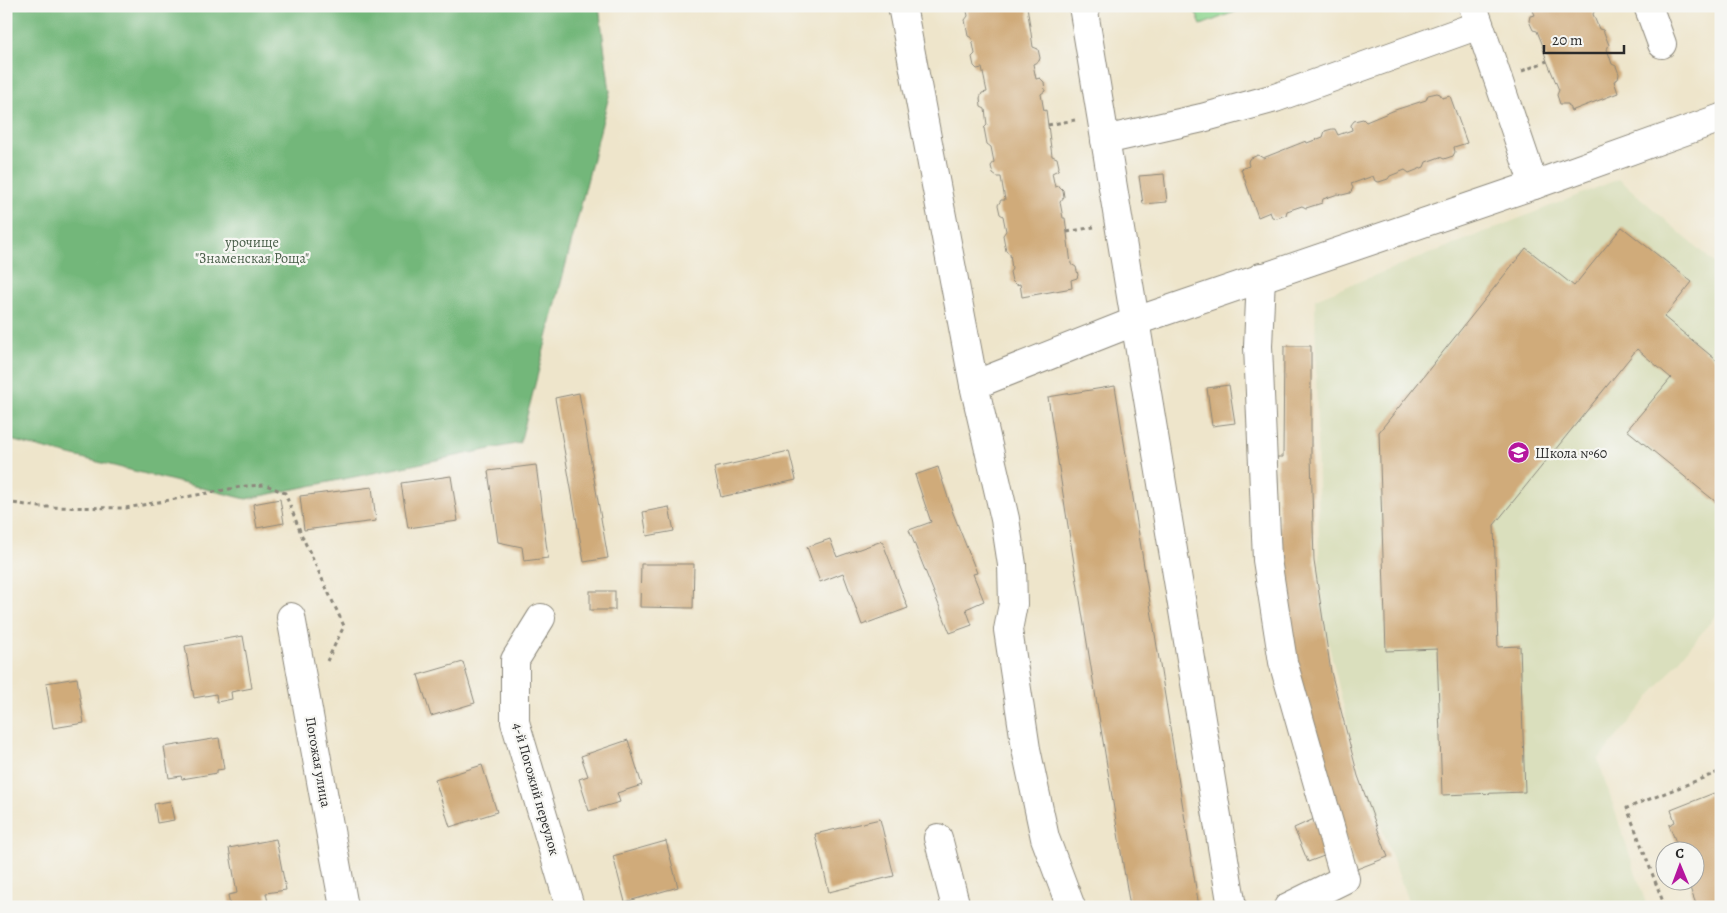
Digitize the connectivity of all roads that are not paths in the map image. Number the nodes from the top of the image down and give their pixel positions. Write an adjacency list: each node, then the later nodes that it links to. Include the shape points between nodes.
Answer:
1 (902, 6): 11 (street)
2 (1083, 6): 7 (street)
3 (1648, 6): 5 (street)
4 (1476, 16): 7 (street, via 1275,98); 8 (street)
5 (1662, 44)
6 (1721, 118): 8 (street)
7 (1105, 140): 10 (street)
8 (1534, 184): 9 (street)
9 (1261, 277): 10 (street); 20 (street, via 1258,346 1267,560 1283,662 1345,879)
10 (1136, 321): 11 (street); 19 (street)
11 (974, 385): 18 (street, via 1011,556 1013,604 1008,630 1026,749 1045,838)
12 (291, 618): 15 (street, Погожая улица)
13 (540, 618): 16 (street, 4-й Погожий переулок, via 515,660 515,722)
14 (938, 838): 17 (street)
15 (344, 907)
16 (570, 907)
17 (956, 907)
18 (1071, 907)
19 (1232, 907)
20 (1288, 907)

